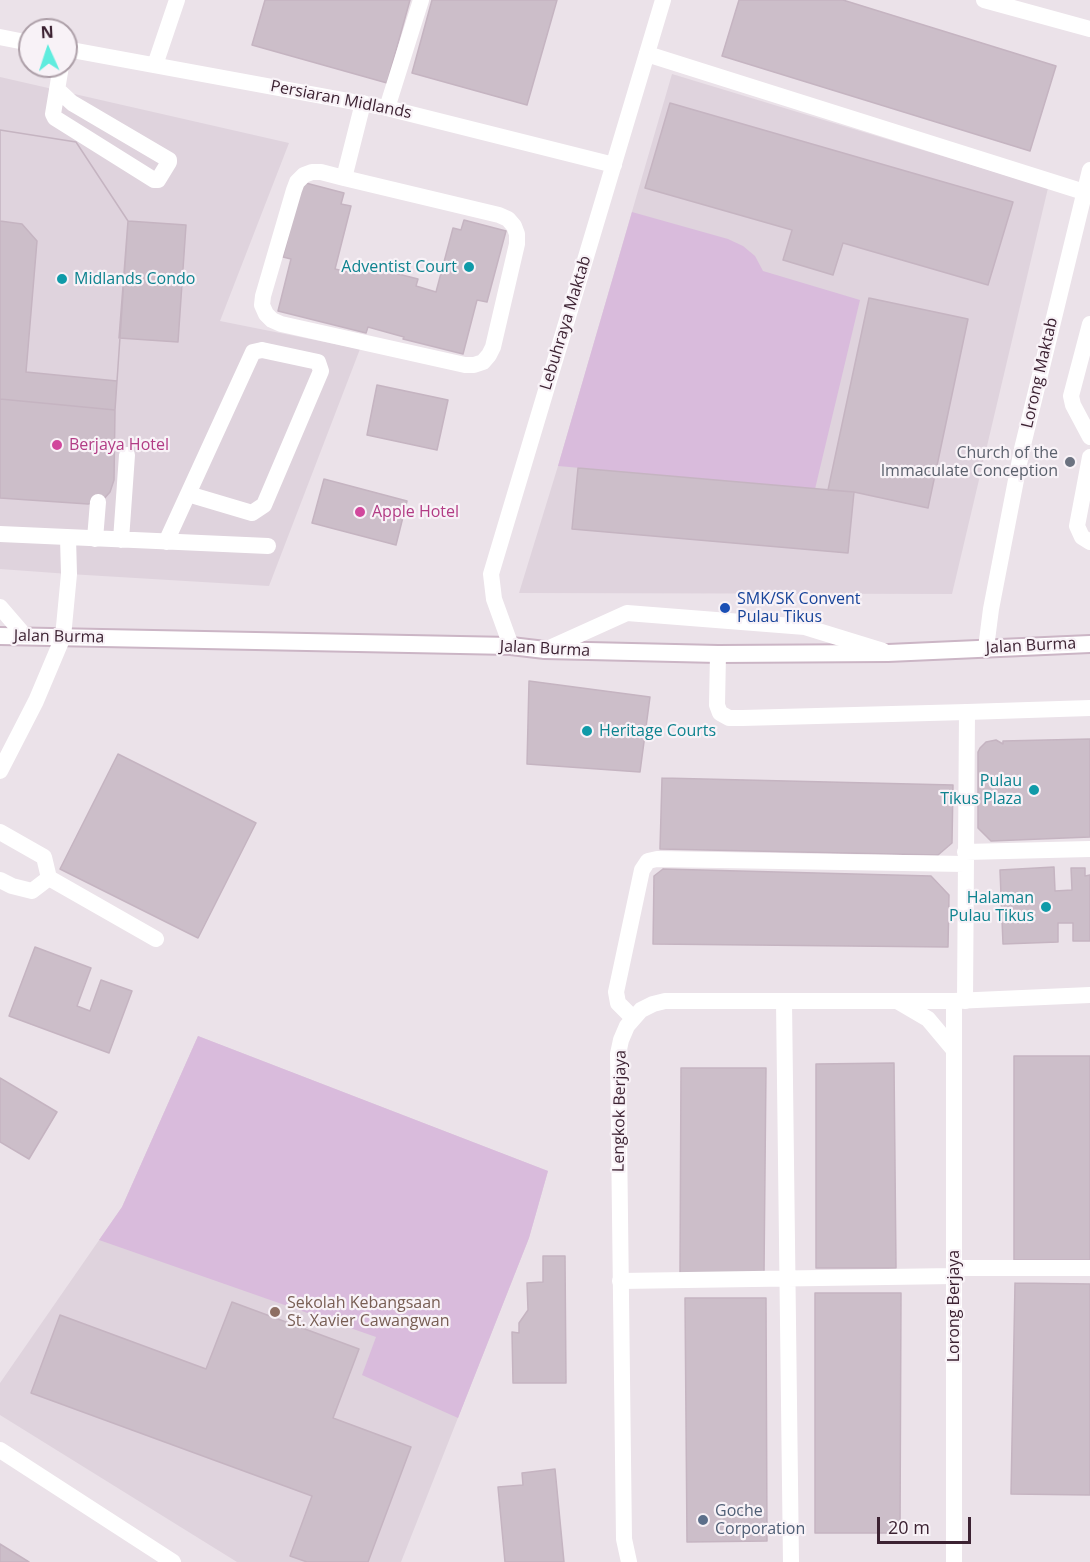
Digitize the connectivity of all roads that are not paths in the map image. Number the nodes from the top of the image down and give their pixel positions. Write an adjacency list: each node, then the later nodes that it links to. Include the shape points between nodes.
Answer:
1 (177, 0): 10 (street)
2 (421, 0): 14 (street)
3 (663, 0): 9 (street, Lebuhraya Maktab)
4 (984, 0): 5 (street)
5 (1090, 29)
6 (0, 37): 7 (street)
7 (18, 41)
8 (78, 52): 10 (street, Persiaran Midlands)
9 (647, 54): 15 (street, Lebuhraya Maktab); 18 (street)
10 (155, 65): 13 (street, Persiaran Midlands)
11 (58, 78): 12 (street)
12 (57, 89): 12 (street, via 72,103 169,160 158,180 55,118)
13 (363, 103): 14 (street, Persiaran Midlands); 17 (street)
14 (387, 108): 15 (street, Persiaran Midlands)
15 (614, 165): 37 (street, Lebuhraya Maktab, via 491,574 494,599)
16 (1090, 170): 18 (street, Lorong Maktab)
17 (344, 178): 17 (street, via 499,215 514,226 517,243 493,347 483,362 465,364 281,324 266,314 262,296 297,182 312,172)
18 (1085, 199): 38 (street, Lorong Maktab, via 1022,450)
19 (1090, 324): 20 (street, via 1071,396)
20 (1090, 437)
21 (127, 455): 28 (street)
22 (1090, 457): 30 (street, via 1077,526 1082,537)
23 (188, 494): 23 (street, via 254,352 262,350 318,362 321,370 264,505 252,513); 29 (street)
24 (98, 502): 27 (street)
25 (0, 534): 26 (street)
26 (68, 538): 27 (street); 35 (street)
27 (94, 539): 28 (street)
28 (121, 540): 29 (street)
29 (166, 542): 31 (street)
30 (1090, 542)
31 (268, 546)
32 (0, 607): 34 (street)
33 (0, 636): 34 (street, Jalan Burma)
34 (26, 636): 35 (street, Jalan Burma)
35 (63, 637): 37 (street, Jalan Burma); 44 (street)
36 (1090, 644): 38 (street, Jalan Burma)
37 (511, 646): 39 (street, Jalan Burma)
38 (986, 648): 40 (street, Jalan Burma)
39 (545, 650): 40 (street, via 627,613 805,627); 41 (street, Jalan Burma)
40 (888, 653): 41 (street, Jalan Burma)
41 (718, 654): 43 (street, via 717,705 720,713 729,718)
42 (1090, 708): 43 (street)
43 (967, 712): 47 (street, Lorong Berjaya)
44 (0, 771)
45 (0, 832): 48 (street, via 44,857)
46 (1090, 849): 47 (street)
47 (965, 858): 54 (street, Lorong Berjaya); 55 (street, via 648,861 642,870 616,992 618,1003)
48 (49, 878): 49 (street, via 32,891); 50 (street)
49 (0, 880)
50 (156, 939)
51 (1090, 995): 54 (street)
52 (784, 1001): 53 (street); 55 (street, via 665,1001 641,1010); 59 (street)
53 (896, 1001): 54 (street); 56 (street, via 928,1019)
54 (960, 1001): 56 (street, Lorong Berjaya)
55 (633, 1018): 60 (street, Lengkok Berjaya, via 618,1054)
56 (954, 1050): 58 (street, Lorong Berjaya)
57 (1090, 1268): 58 (street)
58 (954, 1272): 59 (street); 65 (street, Lorong Berjaya)
59 (787, 1279): 60 (street); 64 (street)
60 (620, 1281): 63 (street, Lengkok Berjaya, via 624,1539)
61 (0, 1450): 62 (street)
62 (173, 1562)
63 (629, 1562)
64 (790, 1562)
65 (954, 1562)

